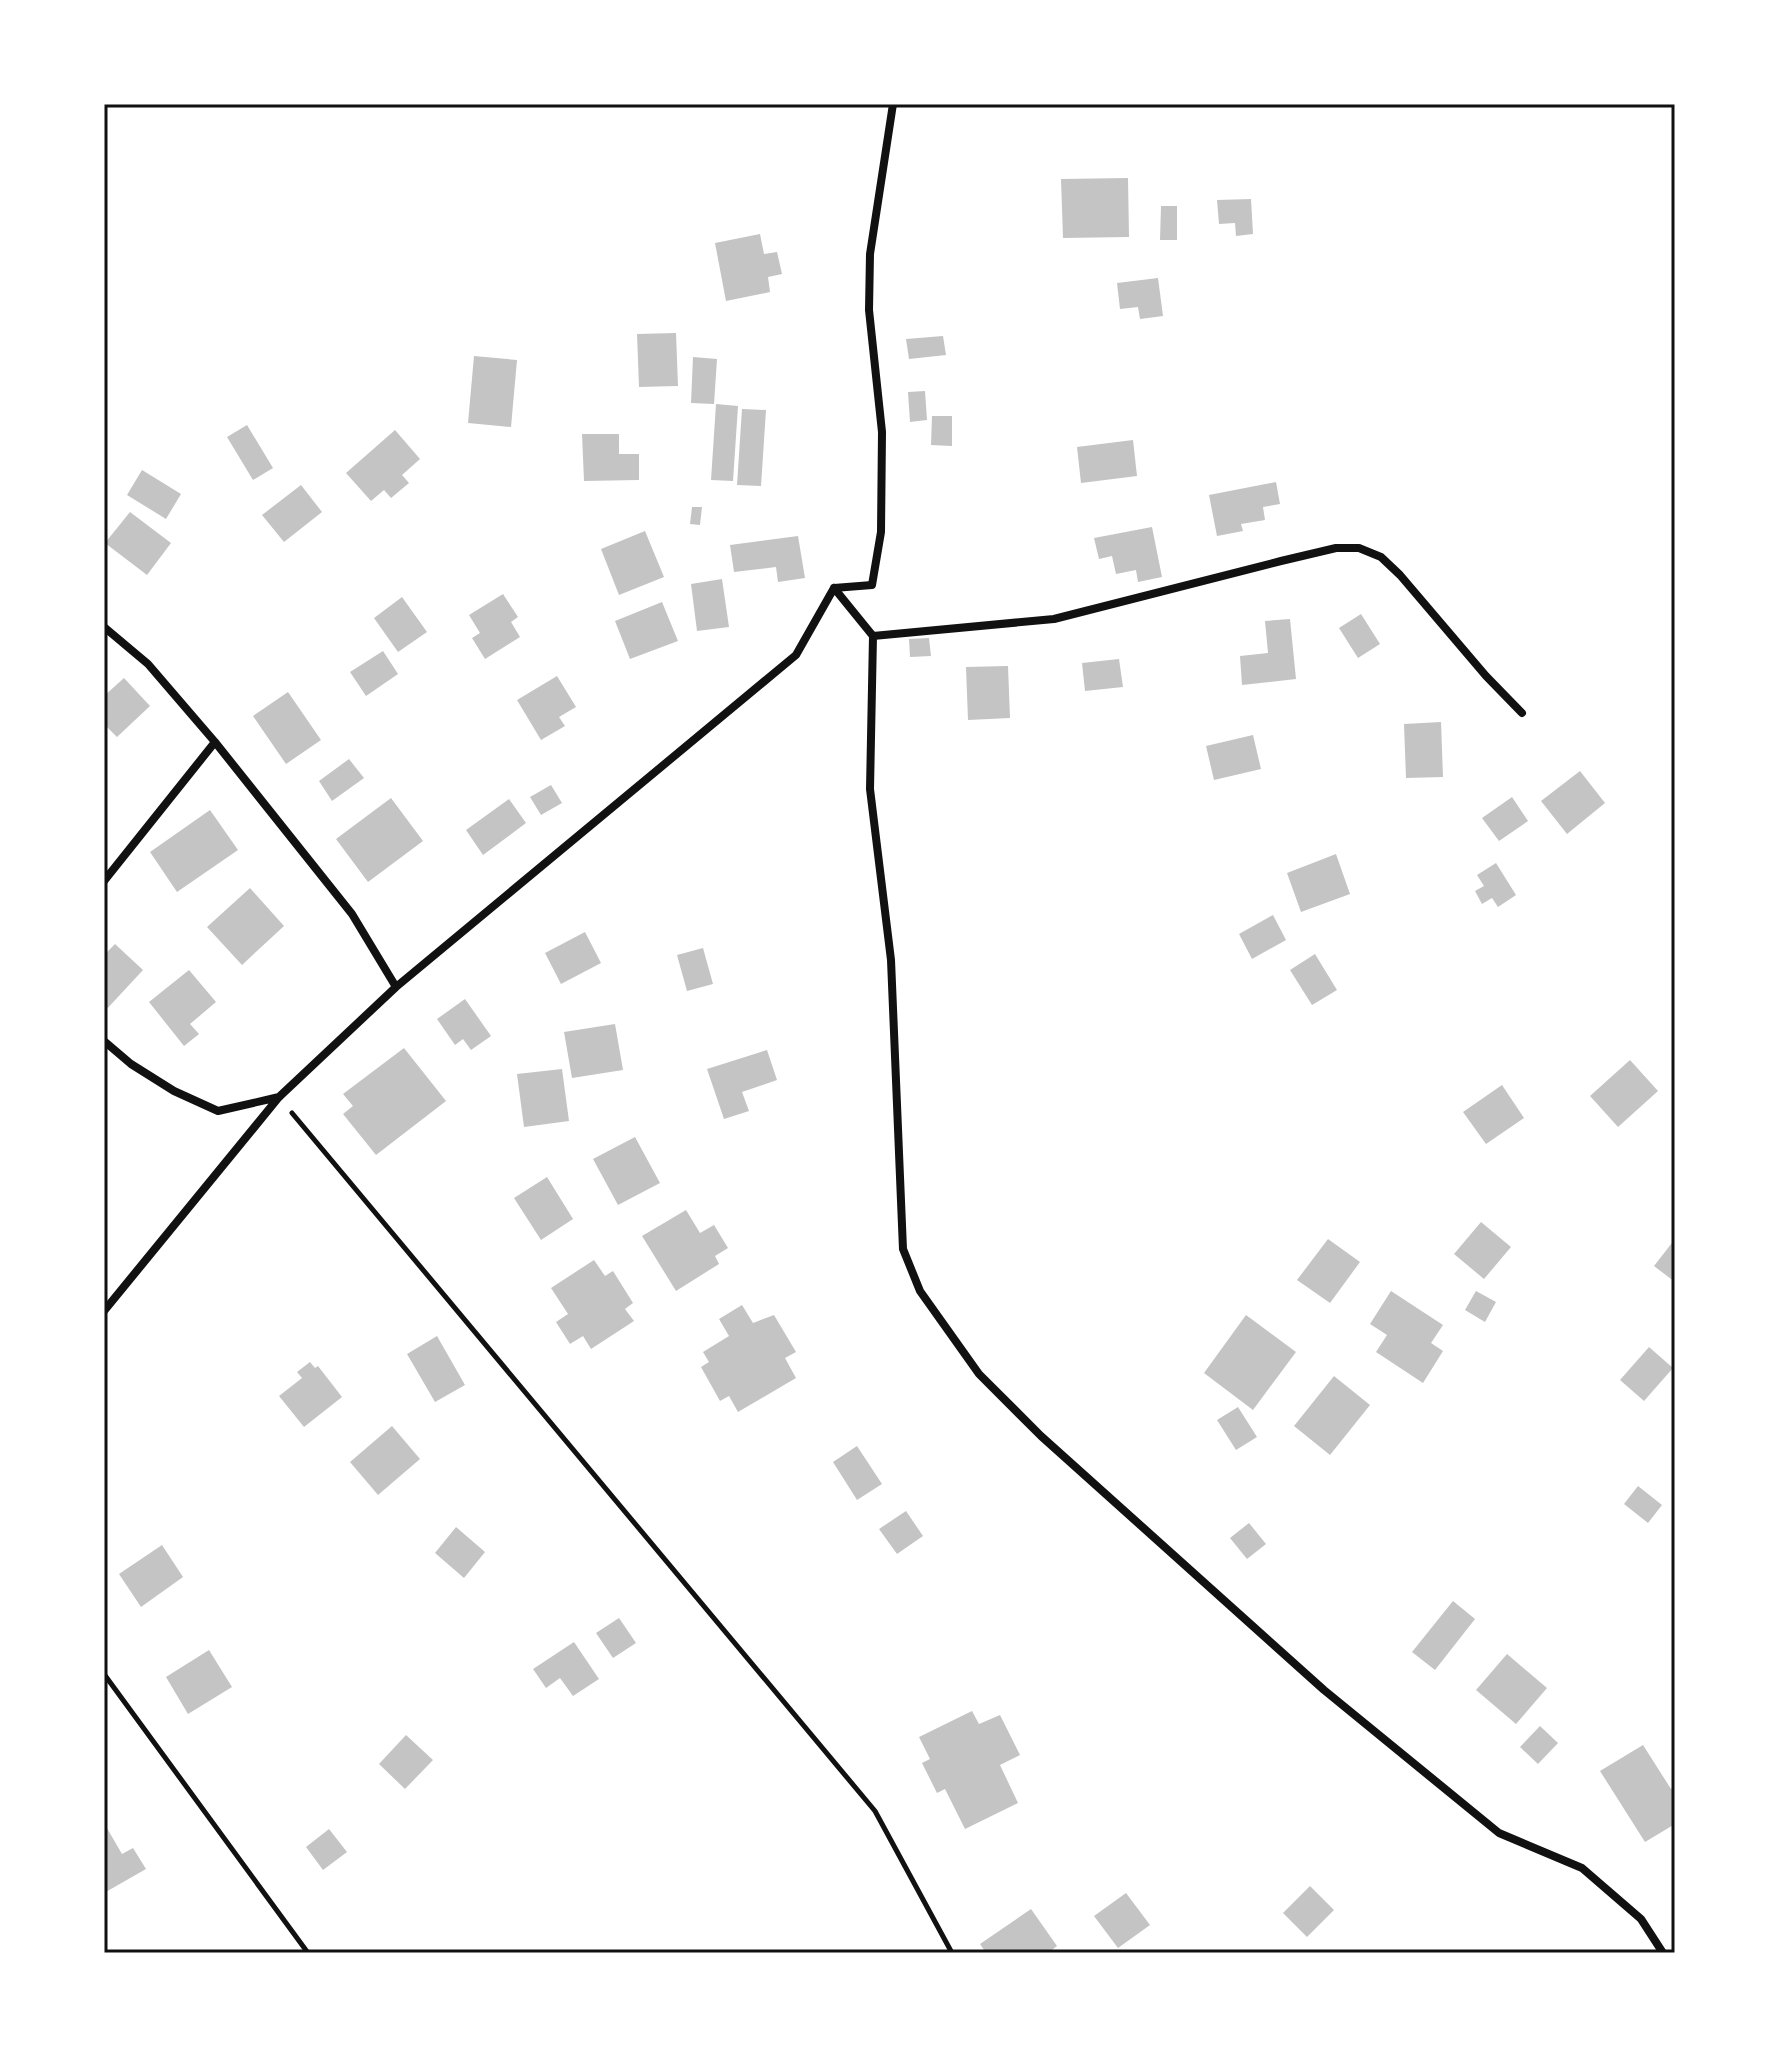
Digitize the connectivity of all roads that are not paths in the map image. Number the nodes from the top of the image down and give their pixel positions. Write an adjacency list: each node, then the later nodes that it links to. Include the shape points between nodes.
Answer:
1 (893, 104): 2 (street, via 870,254 869,310 882,432 881,532 872,585)
2 (834, 588): 4 (street); 8 (street, via 796,655)
3 (104, 627): 6 (street, via 148,664)
4 (873, 636): 5 (street, via 1054,619 1336,548 1359,548 1381,557 1400,575); 12 (street, via 870,789 891,960 903,1249 920,1291 979,1374 1030,1426 1324,1690 1499,1833 1582,1868 1641,1919)
5 (1522, 713)
6 (215, 742): 7 (street); 8 (street, via 352,914)
7 (104, 881)
8 (396, 987): 10 (street)
9 (104, 1041): 10 (street, via 174,1091 218,1111)
10 (279, 1097): 11 (street)
11 (104, 1311)
12 (1663, 1953)

